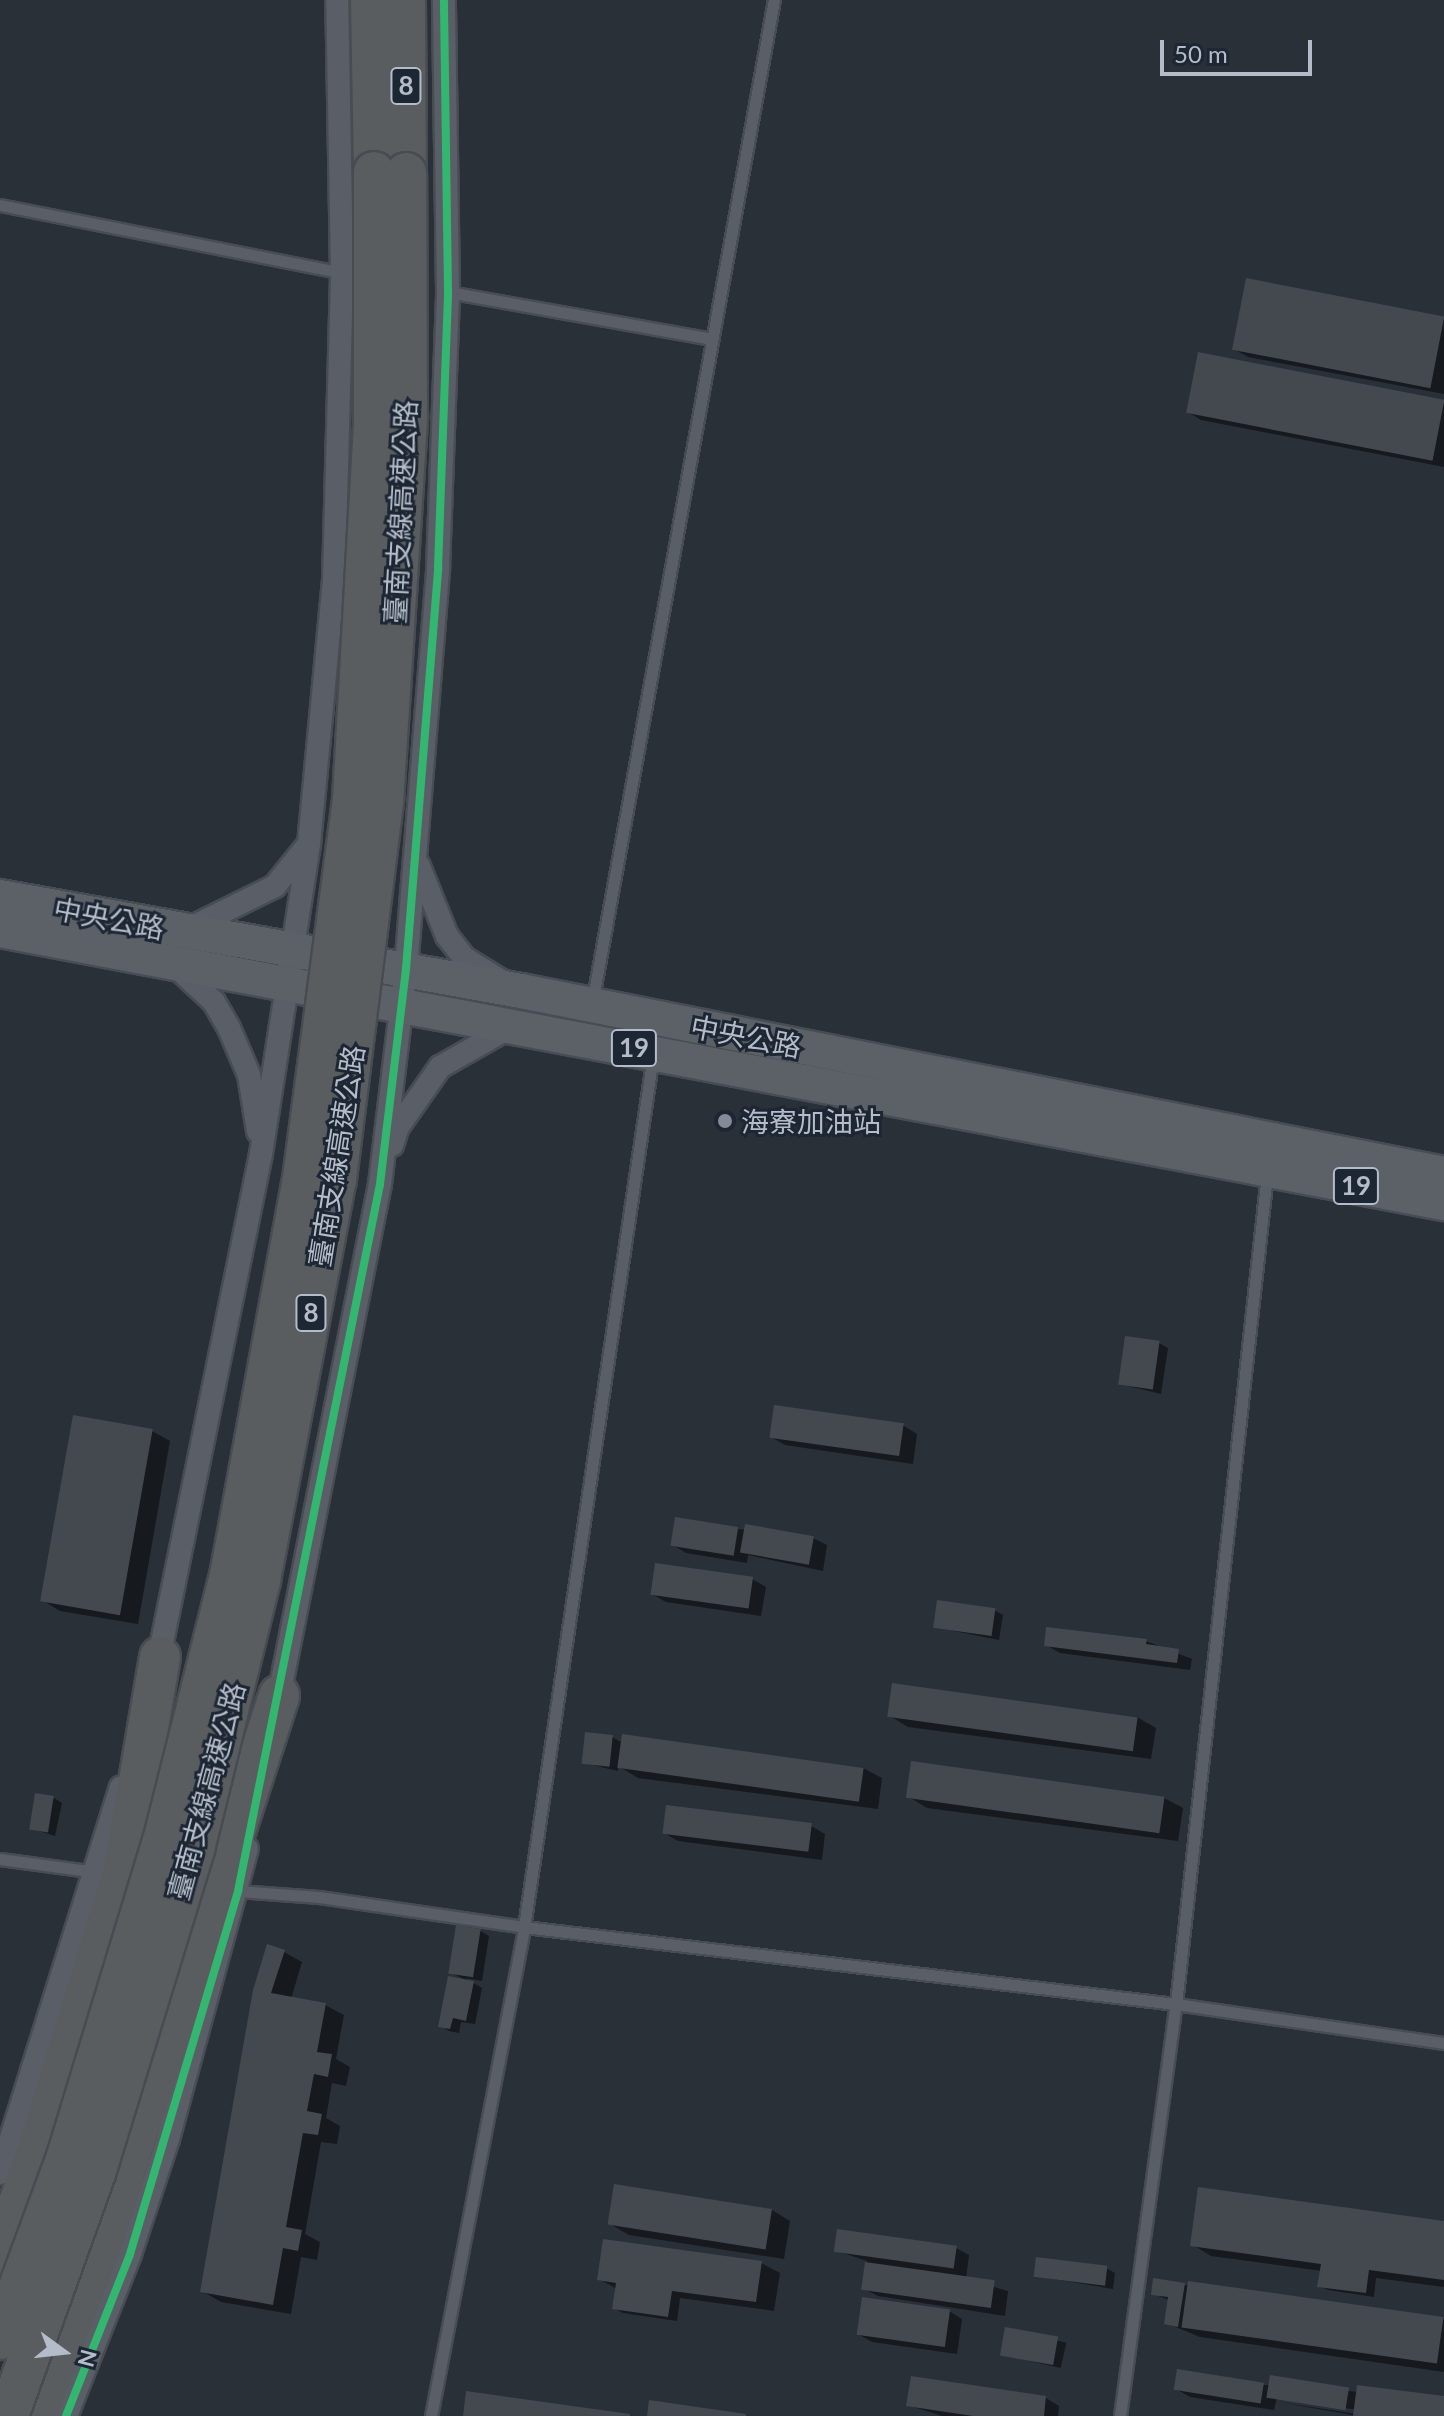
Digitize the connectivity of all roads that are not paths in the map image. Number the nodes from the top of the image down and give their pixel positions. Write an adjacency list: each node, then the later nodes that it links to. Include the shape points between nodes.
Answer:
1 (337, 0): 8 (street)
2 (371, 0): 6 (highway, 臺南支線高速公路 / 8)
3 (405, 0): 6 (highway, 臺南支線高速公路 / 8)
4 (444, 0): 9 (street)
5 (774, 0): 10 (lane)
6 (390, 172): 38 (highway, 臺南支線高速公路 / 8, bridge, via 353,799 304,1172 231,1571 163,1842 67,2157); 39 (highway, 臺南支線高速公路 / 8, bridge, via 407,416 383,802 336,1179 260,1580 194,1849 96,2170)
7 (0, 205): 8 (lane)
8 (342, 273): 11 (street, via 334,581)
9 (448, 292): 10 (lane); 12 (street, via 438,568)
10 (711, 339): 20 (lane)
11 (309, 844): 15 (street, via 275,886); 16 (street)
12 (414, 850): 17 (street); 19 (street, via 447,936 464,958)
13 (0, 897): 15 (main road, 中央公路 / 19)
14 (0, 930): 15 (main road, 中央公路 / 19)
15 (175, 948): 16 (main road, 中央公路 / 19); 18 (main road, 中央公路 / 19); 24 (street, via 214,1002 249,1075)
16 (295, 951): 17 (main road, 中央公路 / 19); 18 (street)
17 (406, 969): 19 (main road, 中央公路 / 19); 21 (street)
18 (288, 987): 21 (main road, 中央公路 / 19); 24 (street)
19 (521, 991): 20 (main road, 中央公路 / 19)
20 (592, 1005): 26 (main road, 中央公路 / 19)
21 (402, 1008): 22 (main road, 中央公路 / 19); 27 (street)
22 (514, 1025): 23 (main road, 中央公路 / 19); 27 (street, via 440,1067 398,1127)
23 (654, 1051): 25 (main road, 中央公路 / 19); 33 (lane)
24 (261, 1154): 28 (street)
25 (1267, 1169): 26 (main road, 中央公路 / 19); 34 (lane)
26 (1441, 1183)
27 (380, 1184): 29 (street)
28 (160, 1657): 31 (street); 37 (highway, via 124,1870)
29 (279, 1696): 32 (street); 40 (highway, via 163,2056)
30 (0, 1859): 31 (lane)
31 (96, 1872): 36 (street)
32 (238, 1891): 33 (lane, via 319,1897); 41 (street, via 130,2254)
33 (524, 1927): 34 (lane); 42 (lane)
34 (1176, 2004): 35 (lane); 43 (lane)
35 (1444, 2043)
36 (0, 2173)
37 (0, 2254)
38 (0, 2339)
39 (8, 2416)
40 (36, 2416)
41 (66, 2416)
42 (431, 2416)
43 (1120, 2416)

